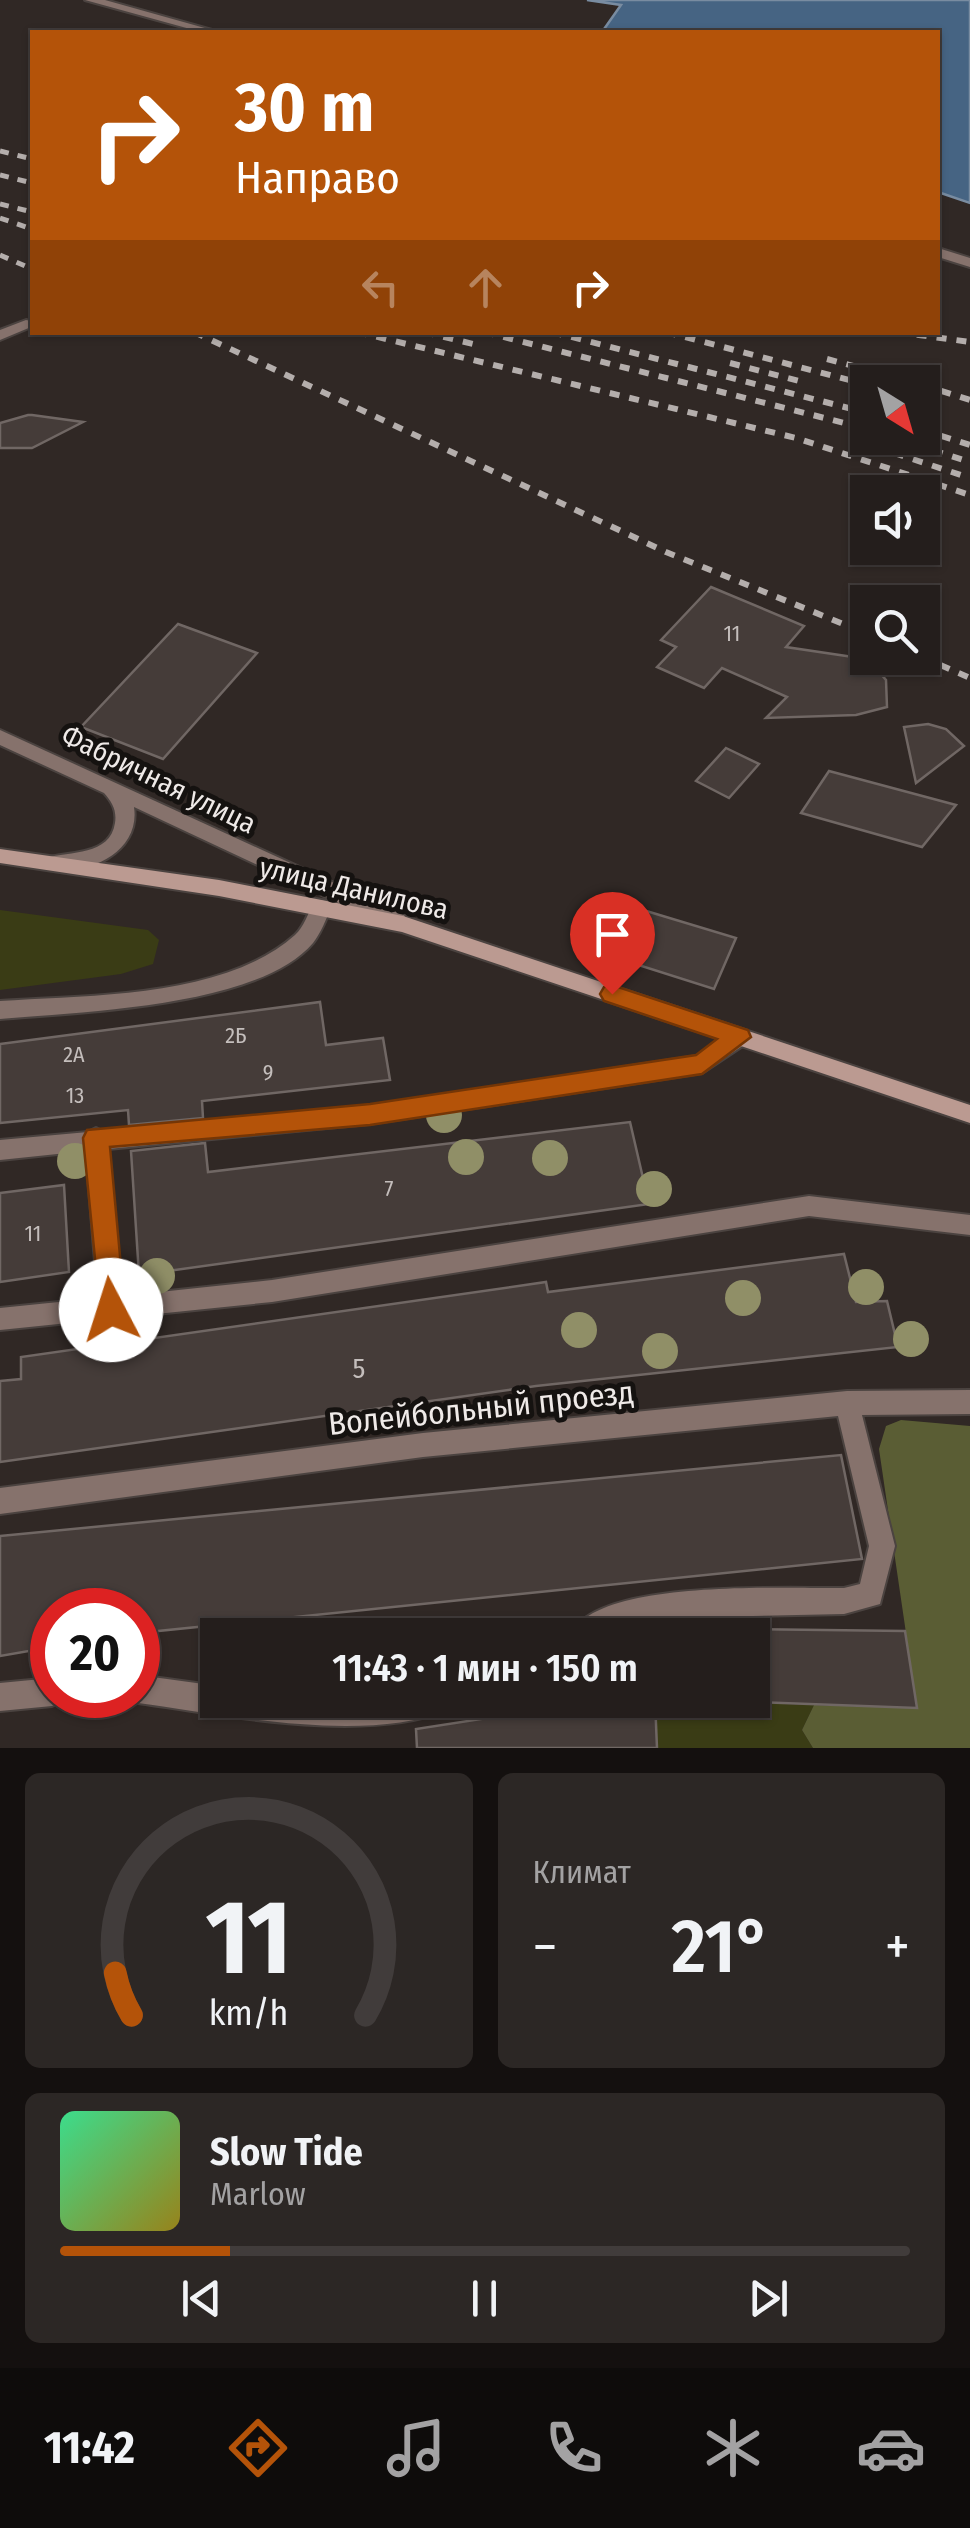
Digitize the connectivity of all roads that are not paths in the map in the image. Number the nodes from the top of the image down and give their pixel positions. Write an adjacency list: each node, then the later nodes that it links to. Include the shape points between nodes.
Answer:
1 (91, 0): 2 (street)
2 (205, 30)
3 (940, 253): 4 (street)
4 (970, 263)
5 (26, 324): 6 (street)
6 (0, 336)
7 (0, 737): 8 (street, Фабричная улица)
8 (110, 788): 10 (street, via 127,810 120,837 94,857); 12 (street, Фабричная улица)
9 (0, 856): 10 (street, улица Данилова)
10 (53, 862): 11 (street, улица Данилова)
11 (322, 908): 12 (street, улица Данилова); 13 (street, via 305,939 250,974 168,993)
12 (403, 924): 14 (street, улица Данилова)
13 (0, 1010)
14 (739, 1037): 15 (street, улица Данилова); 16 (street, via 702,1064 370,1115)
15 (970, 1114)
16 (96, 1138): 17 (street); 19 (street)
17 (0, 1150)
18 (970, 1226): 19 (street, via 809,1206)
19 (111, 1310): 20 (street)
20 (0, 1319)
21 (970, 1402): 22 (street, Волейбольный проезд)
22 (847, 1403): 23 (street, Волейбольный проезд, via 423,1445); 24 (street, via 882,1546 871,1595 662,1605)
23 (0, 1500)
24 (617, 1618)
25 (160, 1692): 28 (street)
26 (30, 1694): 27 (street)
27 (0, 1697)
28 (200, 1697)

